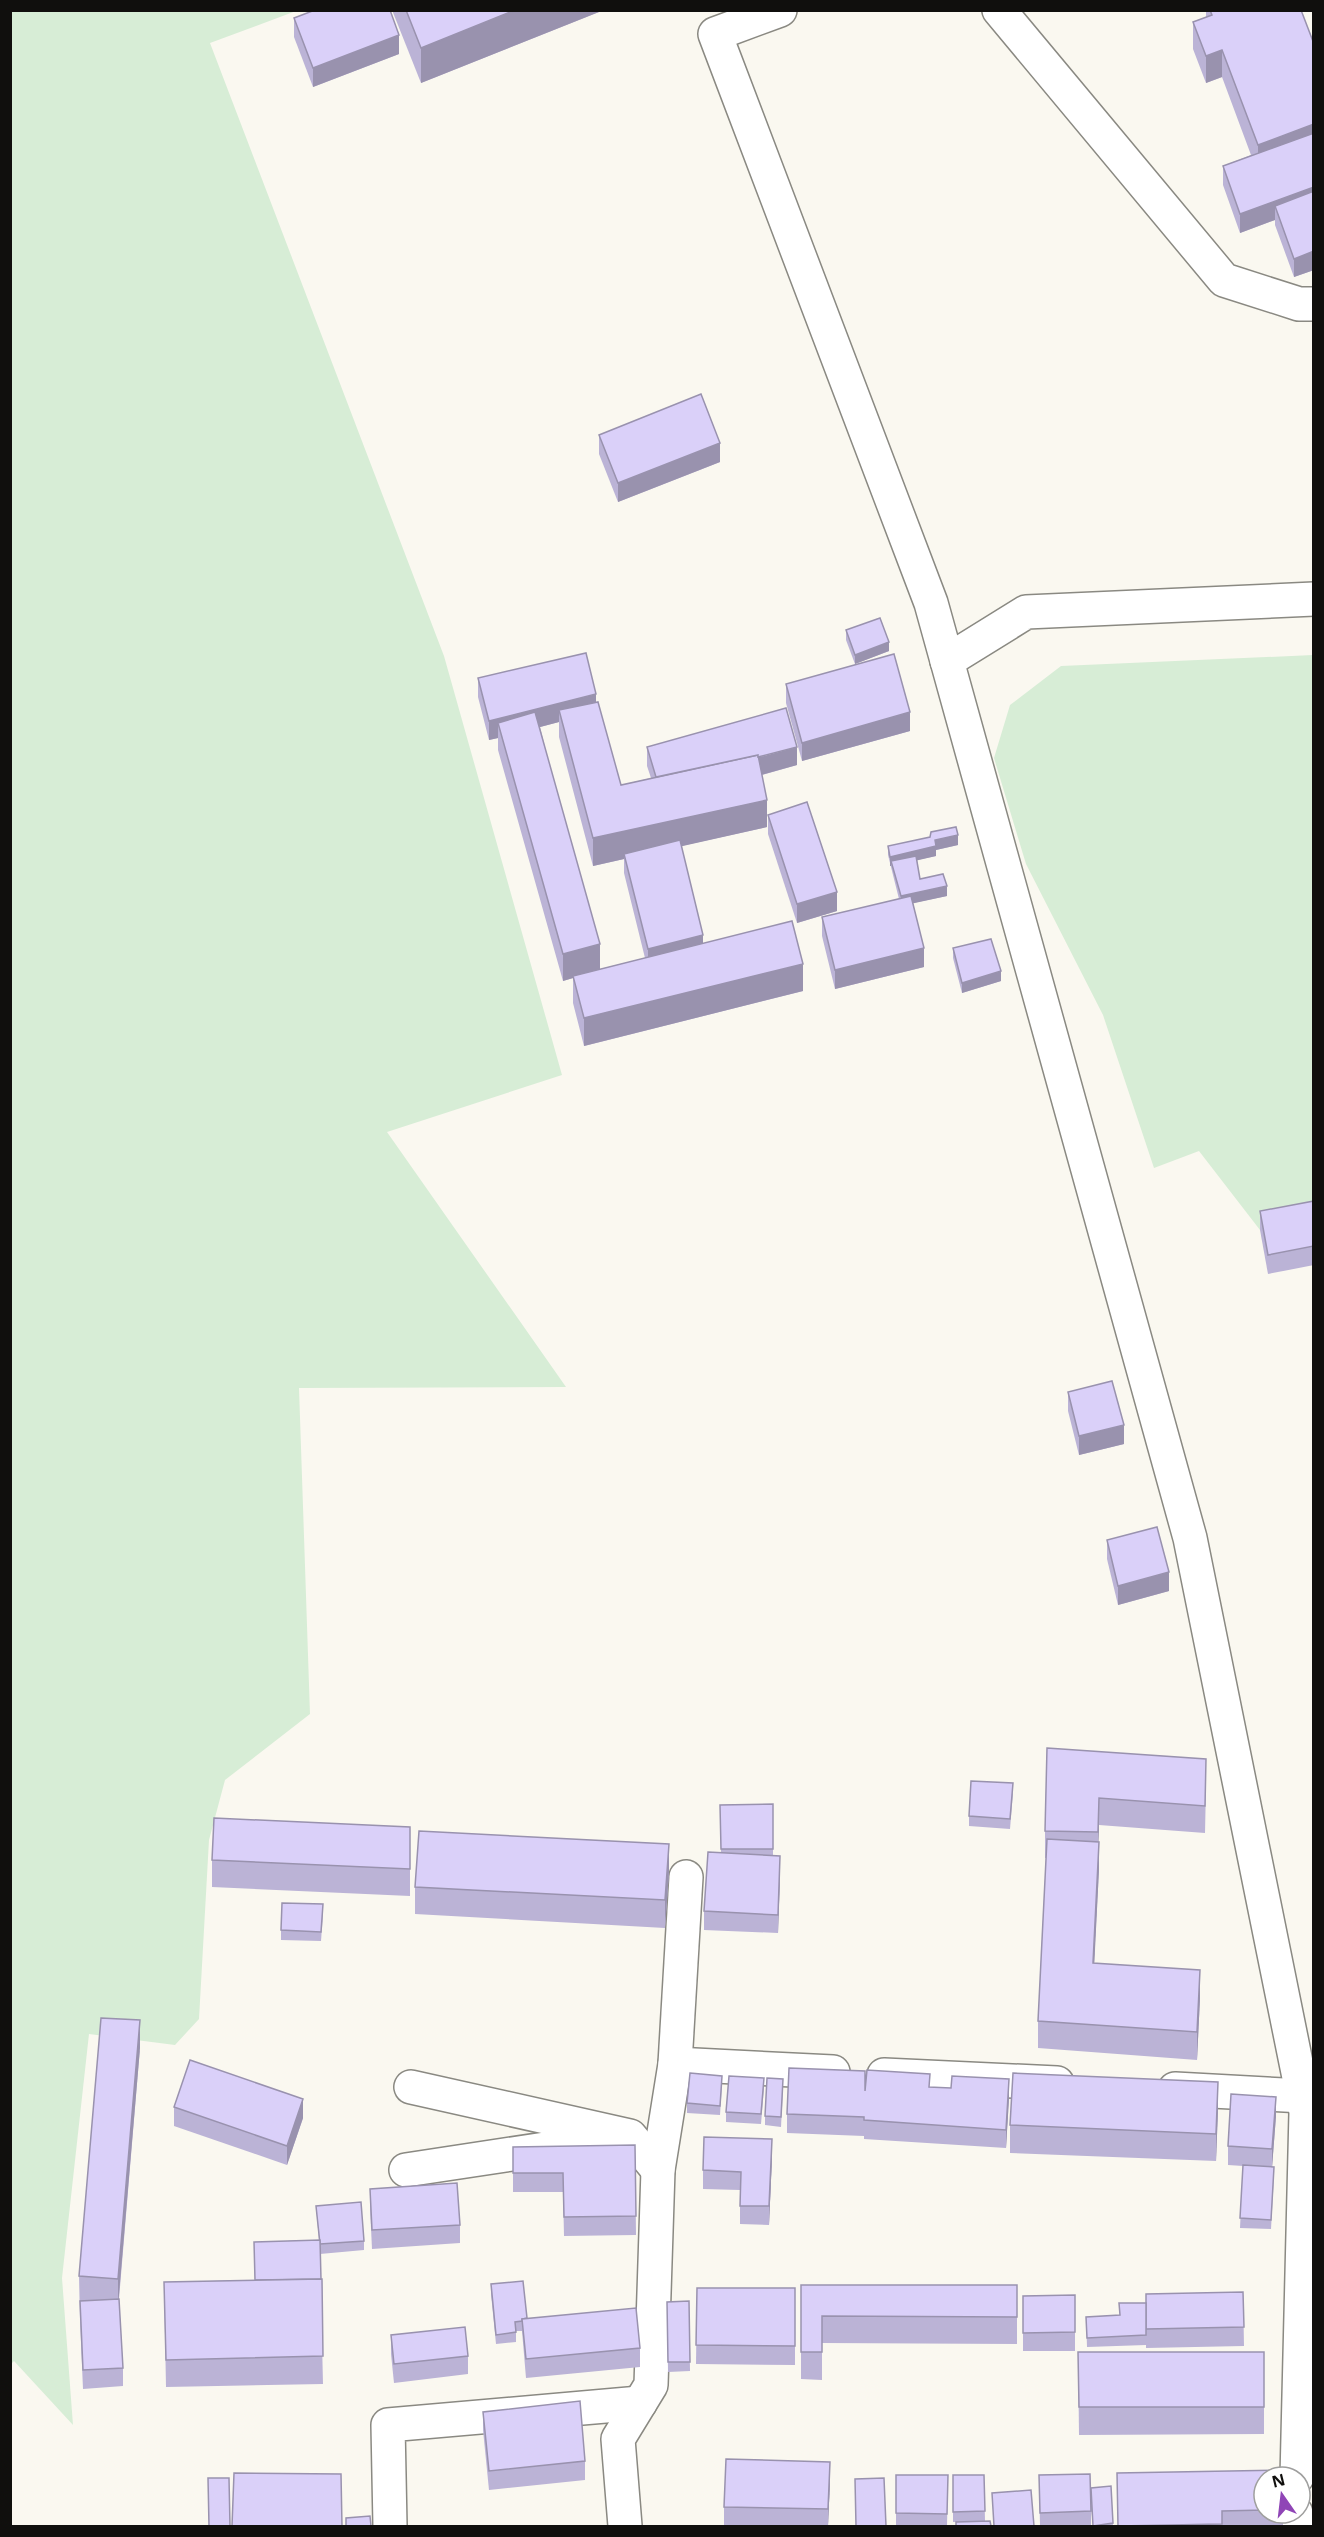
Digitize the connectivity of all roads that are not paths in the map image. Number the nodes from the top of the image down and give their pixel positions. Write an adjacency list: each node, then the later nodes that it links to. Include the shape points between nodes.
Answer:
1 (780, 10): 5 (street, via 715,34 931,603)
2 (999, 10): 3 (street, via 1224,280 1299,304)
3 (1314, 304)
4 (1314, 599): 5 (street, via 1026,612)
5 (947, 661): 11 (street, via 1190,1538)
6 (686, 1877): 7 (street)
7 (675, 2064): 8 (street); 14 (street)
8 (1090, 2085)
9 (411, 2087): 12 (street)
10 (1149, 2088): 11 (street)
11 (1303, 2096): 16 (street)
12 (630, 2136): 13 (street); 14 (street)
13 (406, 2170)
14 (658, 2170): 15 (street, via 651,2385)
15 (640, 2403): 17 (street, via 388,2425); 18 (street, via 618,2439)
16 (1303, 2465)
17 (390, 2526)
18 (625, 2526)

